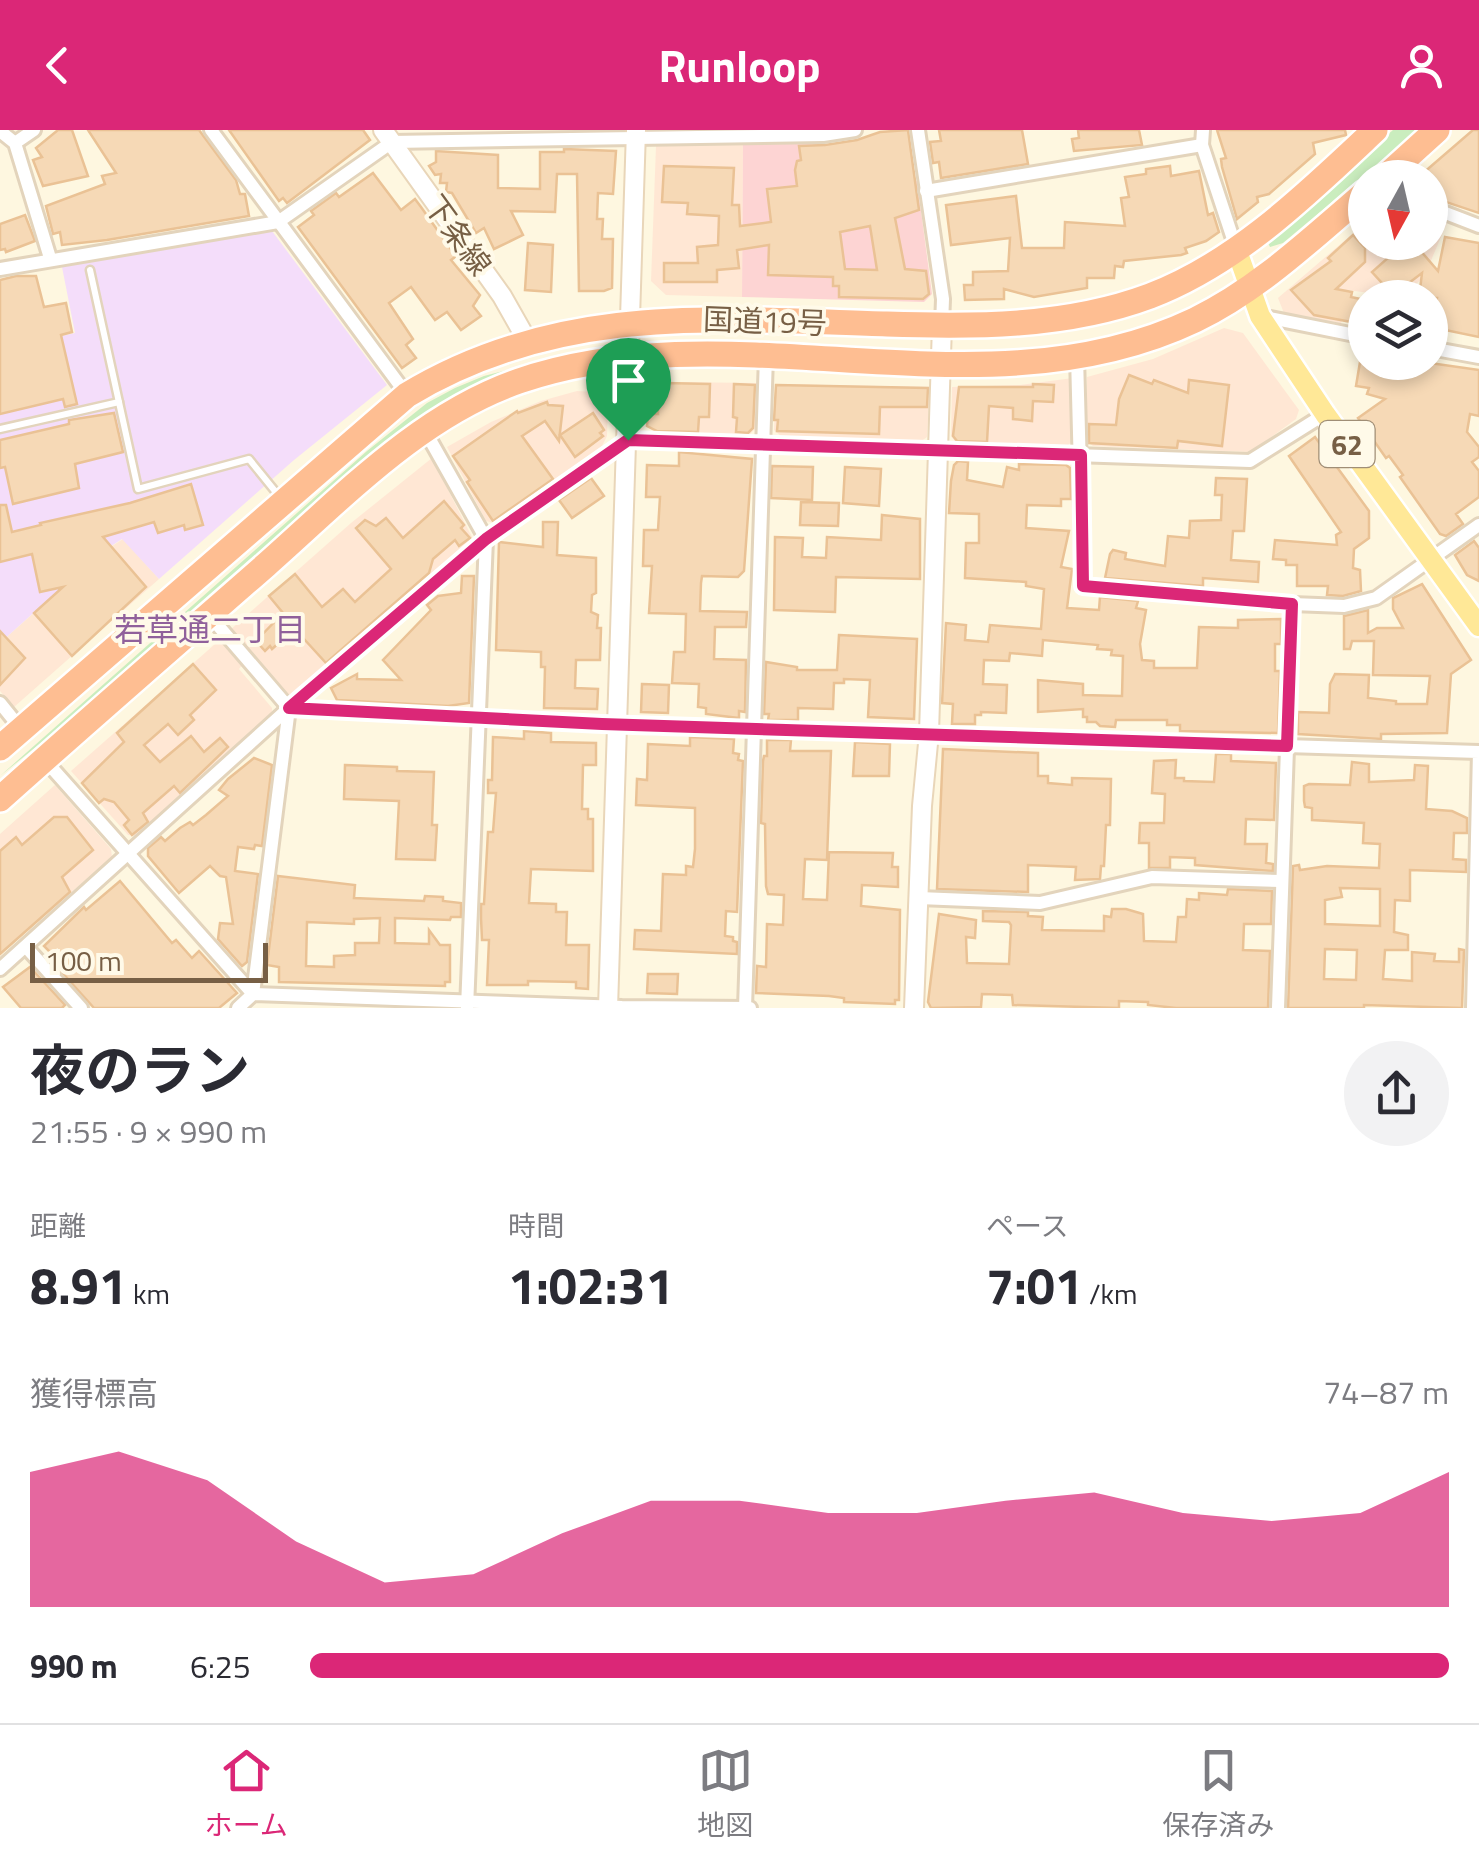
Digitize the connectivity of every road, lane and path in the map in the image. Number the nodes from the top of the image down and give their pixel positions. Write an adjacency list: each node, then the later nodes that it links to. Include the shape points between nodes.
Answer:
1 (34, 130): 13 (street)
2 (211, 130): 18 (street)
3 (855, 130): 8 (street)
4 (918, 130): 15 (street)
5 (1437, 130): 14 (highway)
6 (1372, 131): 20 (highway, 国道19号)
7 (0, 132): 13 (street)
8 (823, 132): 10 (street)
9 (504, 134): 10 (street); 11 (street)
10 (635, 134): 26 (street)
11 (387, 136): 18 (street); 29 (street, 下条線)
12 (1202, 137): 15 (street); 20 (street)
13 (15, 143): 21 (street)
14 (1405, 160)
15 (926, 192): 27 (street)
16 (1348, 207): 24 (highway, 国道19号)
17 (1448, 214): 19 (street)
18 (278, 222): 21 (street); 36 (street)
19 (1479, 226)
20 (1237, 251): 24 (main road, 62); 27 (highway, 国道19号, via 1170,288 1112,308)
21 (50, 258): 22 (street)
22 (0, 269)
23 (90, 270): 37 (lane)
24 (1250, 289): 25 (main road, 62); 32 (highway, 国道19号, via 1164,333)
25 (1260, 316): 28 (street); 38 (main road, 62)
26 (630, 324): 27 (highway, 国道19号, via 713,318); 29 (highway, 国道19号); 34 (street)
27 (942, 326): 35 (street)
28 (1348, 334)
29 (528, 342): 36 (highway, 国道19号)
30 (1448, 351): 33 (street)
31 (766, 356): 34 (highway, 国道19号); 35 (highway, 国道19号); 42 (street)
32 (1077, 356): 35 (highway, 国道19号); 44 (street)
33 (1479, 357)
34 (630, 360): 40 (highway, 国道19号, via 522,380); 41 (street)
35 (940, 364): 43 (street)
36 (407, 395): 45 (highway, 国道19号)
37 (119, 402): 39 (lane); 45 (lane, via 138,489 249,459)
38 (1325, 414): 44 (street, via 1250,461); 48 (main road, 62)
39 (0, 429)
40 (424, 429): 47 (street); 50 (highway, 国道19号)
41 (628, 440): 42 (street); 47 (street); 55 (street)
42 (764, 444): 43 (street); 56 (street)
43 (938, 451): 44 (street); 58 (street)
44 (1081, 455): 49 (street, via 1083,586)
45 (283, 500): 57 (highway, 国道19号)
46 (1479, 526): 48 (street)
47 (486, 539): 53 (street); 54 (street)
48 (1430, 559): 49 (street, via 1376,598 1344,606); 51 (main road, 62)
49 (1292, 604): 59 (street)
50 (208, 615): 53 (street); 61 (highway, 国道19号)
51 (1478, 622)
52 (0, 703): 57 (street)
53 (289, 708): 54 (street); 63 (street); 68 (street)
54 (480, 719): 55 (street); 69 (street)
55 (616, 725): 56 (street); 70 (street)
56 (754, 729): 58 (street); 73 (street)
57 (21, 730): 60 (highway, 国道19号)
58 (929, 733): 59 (street); 65 (street)
59 (1287, 746): 64 (street); 77 (street, via 1479,752)
60 (0, 748)
61 (44, 760): 62 (highway, 国道19号); 63 (street)
62 (0, 799)
63 (130, 854): 66 (street); 68 (street)
64 (1282, 881): 65 (street, via 1152,877 1040,903); 76 (street)
65 (918, 898): 75 (street)
66 (26, 947): 67 (street); 71 (street)
67 (0, 969)
68 (253, 994): 69 (street); 72 (street)
69 (466, 1006): 70 (street)
70 (608, 1007): 73 (street)
71 (81, 1008)
72 (238, 1008)
73 (745, 1008): 74 (street)
74 (753, 1008)
75 (914, 1008)
76 (1278, 1008)
77 (1474, 1008)

